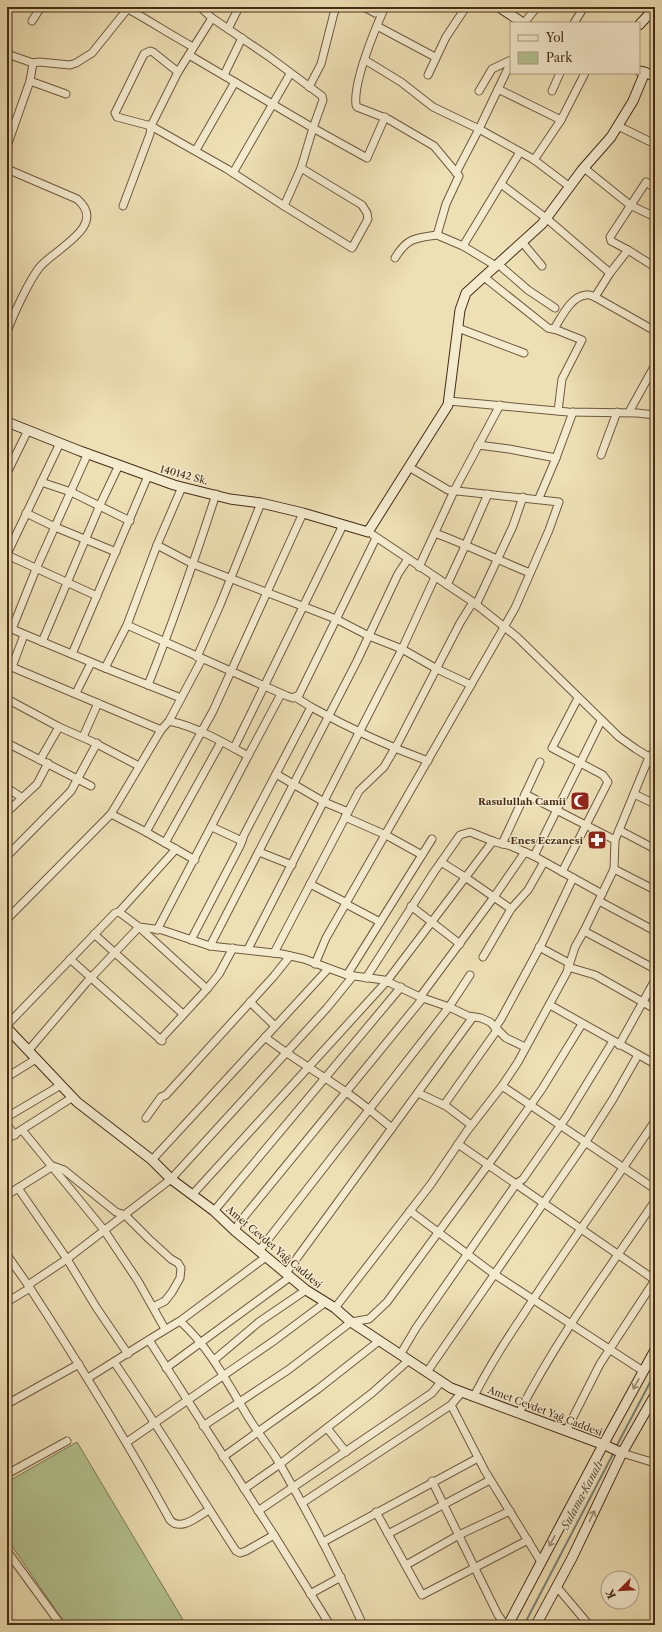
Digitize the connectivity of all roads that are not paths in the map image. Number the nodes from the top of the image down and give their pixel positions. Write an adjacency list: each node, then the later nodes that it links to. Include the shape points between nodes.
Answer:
1 (41, 7): 15 (street)
2 (200, 7): 14 (street)
3 (238, 7): 21 (street)
4 (337, 7): 41 (street, via 321,64)
5 (364, 7): 13 (street)
6 (385, 7): 20 (street)
7 (466, 7): 26 (street)
8 (537, 7): 17 (street)
9 (584, 7): 18 (street)
10 (128, 8): 23 (street); 29 (street, via 92,53 76,63)
11 (503, 8): 16 (street)
12 (652, 9): 19 (street)
13 (375, 13)
14 (212, 18): 21 (street); 23 (street)
15 (32, 21)
16 (522, 22)
17 (524, 22)
18 (575, 22)
19 (640, 24)
20 (377, 26): 26 (street); 27 (street)
21 (228, 29): 22 (street)
22 (242, 38): 33 (street); 36 (street)
23 (193, 48): 25 (street)
24 (7, 54): 29 (street)
25 (189, 54): 32 (street); 36 (street)
26 (435, 57): 37 (street)
27 (365, 60): 47 (street, via 358,81 357,107); 52 (street, via 401,82 433,107)
28 (510, 61): 43 (street, via 492,69)
29 (33, 63): 39 (street)
30 (510, 63): 42 (street)
31 (642, 71): 38 (street); 50 (street, via 634,101)
32 (178, 72): 49 (street); 49 (street, via 150,51 144,54 139,63 116,113 120,119)
33 (290, 74): 41 (street); 46 (street)
34 (560, 74): 44 (street)
35 (584, 74): 48 (street)
36 (224, 75): 40 (street)
37 (428, 75)
38 (655, 76)
39 (30, 81): 45 (street); 54 (street)
40 (235, 82): 46 (street); 55 (street)
41 (309, 87): 51 (street, via 322,96 323,100)
42 (498, 89): 48 (street); 52 (street)
43 (478, 91)
44 (552, 91)
45 (66, 94)
46 (272, 104): 51 (street); 61 (street)
47 (385, 117): 51 (street, via 367,158); 62 (street, via 434,146)
48 (561, 120): 57 (street)
49 (152, 126): 55 (street); 67 (street)
50 (618, 126): 53 (street); 59 (street)
51 (313, 128): 58 (street)
52 (479, 129): 56 (street); 62 (street)
53 (655, 144)
54 (7, 146)
55 (196, 150): 61 (street)
56 (520, 152): 57 (street); 63 (street)
57 (534, 160): 64 (street)
58 (301, 168): 68 (street); 68 (street, via 362,205 368,219 352,248)
59 (584, 168): 64 (street); 66 (street)
60 (7, 169): 86 (street, via 77,199 87,210 88,218 82,230 38,269)
61 (233, 173): 68 (street)
62 (456, 173): 71 (street, via 459,176 446,204)
63 (501, 184): 70 (street); 73 (street)
64 (570, 187): 70 (street)
65 (655, 188): 66 (street, via 646,182)
66 (630, 205): 69 (street); 74 (street, via 610,237 611,241)
67 (123, 206)
68 (284, 206)
69 (655, 216)
70 (546, 218): 72 (street); 79 (street)
71 (437, 235): 73 (street); 75 (street, via 406,243)
72 (522, 242): 76 (street); 77 (street)
73 (463, 246): 76 (street)
74 (628, 250): 78 (street); 79 (street)
75 (395, 258)
76 (497, 265): 80 (street); 82 (street)
77 (542, 266)
78 (655, 267)
79 (610, 273): 81 (street)
80 (484, 277): 83 (street, via 466,294 460,310); 84 (street, via 548,328)
81 (595, 297): 84 (street, via 578,297); 85 (street)
82 (555, 308)
83 (458, 328): 87 (street); 89 (street)
84 (554, 329): 91 (street, via 582,340 562,379)
85 (655, 331)
86 (7, 332)
87 (524, 354)
88 (655, 365): 94 (street)
89 (449, 401): 90 (street); 104 (street)
90 (500, 406): 91 (street); 99 (street)
91 (558, 411): 92 (street)
92 (574, 412): 93 (street); 102 (street)
93 (617, 412): 94 (street); 101 (street)
94 (629, 412): 95 (street)
95 (655, 414)
96 (7, 422): 97 (street, 140142 Sk.)
97 (28, 430): 98 (street, 140142 Sk.); 105 (street)
98 (60, 443): 100 (street, 140142 Sk.); 107 (street)
99 (478, 445): 102 (street); 109 (street)
100 (88, 453): 103 (street, 140142 Sk.); 110 (street)
101 (601, 456)
102 (556, 458): 114 (street)
103 (119, 465): 106 (street, 140142 Sk.); 116 (street)
104 (409, 468): 109 (street); 122 (street)
105 (7, 473)
106 (148, 476): 108 (street, 140142 Sk.); 119 (street)
107 (41, 482): 110 (street); 117 (street)
108 (182, 487): 111 (street, 140142 Sk.); 127 (street)
109 (454, 491): 112 (street); 123 (street)
110 (71, 492): 116 (street); 121 (street)
111 (216, 494): 115 (street, 140142 Sk., via 230,499); 132 (street)
112 (488, 494): 113 (street); 126 (street)
113 (523, 497): 114 (street); 131 (street)
114 (539, 498): 135 (street, via 559,502)
115 (261, 503): 118 (street, 140142 Sk.); 137 (street)
116 (100, 506): 119 (street); 125 (street)
117 (26, 513): 121 (street); 129 (street)
118 (303, 513): 120 (street, 140142 Sk.); 140 (street)
119 (130, 522): 128 (street)
120 (342, 525): 122 (street, 140142 Sk.); 143 (street)
121 (55, 527): 125 (street); 134 (street)
122 (365, 531): 124 (street)
123 (435, 533): 126 (street); 133 (street)
124 (376, 538): 130 (street); 144 (street)
125 (86, 539): 128 (street); 138 (street)
126 (466, 544): 131 (street); 139 (street)
127 (157, 545): 132 (street); 145 (street)
128 (116, 552): 141 (street)
129 (7, 555): 134 (street)
130 (408, 559): 133 (street); 149 (street)
131 (497, 560): 135 (street); 142 (street)
132 (193, 564): 137 (street); 151 (street)
133 (419, 567): 136 (street)
134 (36, 569): 138 (street); 147 (street)
135 (530, 573): 146 (street)
136 (435, 577): 139 (street); 152 (street)
137 (231, 578): 140 (street); 154 (street)
138 (67, 583): 141 (street); 150 (street)
139 (447, 585): 142 (street)
140 (267, 592): 143 (street); 159 (street)
141 (97, 596): 153 (street)
142 (474, 604): 146 (street); 158 (street, via 460,623)
143 (304, 607): 144 (street); 162 (street)
144 (336, 619): 149 (street); 165 (street)
145 (127, 625): 151 (street); 157 (street)
146 (504, 626): 161 (street); 167 (street)
147 (10, 628): 148 (street)
148 (24, 634): 150 (street); 156 (street)
149 (368, 636): 152 (street); 171 (street)
150 (42, 642): 153 (street)
151 (165, 643): 154 (street); 160 (street)
152 (402, 649): 158 (street); 177 (street)
153 (72, 654): 155 (street)
154 (200, 658): 159 (street); 166 (street)
155 (91, 663): 157 (street); 163 (street)
156 (9, 666): 163 (street)
157 (105, 668): 160 (street)
158 (437, 669): 161 (street); 183 (street)
159 (232, 672): 162 (street); 176 (street)
160 (148, 685): 166 (street)
161 (471, 685): 188 (street)
162 (264, 686): 164 (street); 182 (street)
163 (76, 693): 169 (street)
164 (281, 694): 165 (street); 185 (street)
165 (295, 697): 170 (street)
166 (181, 698): 172 (street)
167 (578, 698): 173 (street); 191 (street, via 552,748)
168 (7, 699): 174 (street)
169 (98, 703): 175 (street); 178 (street)
170 (311, 707): 171 (street); 194 (street)
171 (328, 717): 177 (street); 196 (street)
172 (169, 721): 175 (street); 176 (street)
173 (601, 721): 186 (street); 191 (street)
174 (59, 727): 178 (street); 187 (street)
175 (161, 730): 193 (street)
176 (201, 731): 179 (street); 211 (street)
177 (359, 733): 183 (street); 202 (street)
178 (83, 737): 181 (street)
179 (221, 742): 182 (street); 217 (street)
180 (7, 743): 187 (street)
181 (97, 743): 193 (street); 195 (street)
182 (234, 748): 185 (street)
183 (395, 749): 188 (street); 207 (street, via 384,767 359,791)
184 (655, 751): 186 (street)
185 (248, 756): 209 (street)
186 (648, 759): 192 (street); 200 (street)
187 (40, 760): 190 (street)
188 (428, 761): 212 (street)
189 (540, 762): 199 (street)
190 (48, 763): 195 (street); 201 (street, via 37,784)
191 (580, 764): 204 (street); 208 (street, via 603,775 608,782)
192 (655, 764)
193 (139, 766): 206 (street)
194 (276, 774): 196 (street); 215 (street)
195 (78, 779): 197 (street); 224 (street, via 71,792)
196 (294, 785): 202 (street); 221 (street)
197 (92, 786)
198 (7, 788): 201 (street)
199 (525, 794): 204 (street); 218 (street)
200 (634, 794): 203 (street); 210 (street)
201 (21, 797): 205 (street)
202 (324, 802): 207 (street); 229 (street)
203 (655, 804)
204 (556, 811): 208 (street); 225 (street)
205 (7, 812)
206 (110, 814): 211 (street); 242 (street)
207 (347, 814): 212 (street); 234 (street)
208 (586, 826): 214 (street); 231 (street)
209 (212, 827): 215 (street); 226 (street)
210 (619, 830): 214 (street); 220 (street)
211 (146, 832): 217 (street)
212 (386, 835): 223 (street); 238 (street)
213 (432, 839): 223 (street)
214 (615, 840): 230 (street)
215 (242, 841): 250 (street)
216 (492, 841): 218 (street); 227 (street, via 470,832 460,835); 232 (street)
217 (165, 843): 219 (street)
218 (502, 844): 222 (street)
219 (176, 849): 226 (street); 241 (street)
220 (655, 849)
221 (259, 852): 229 (street); 252 (street)
222 (525, 852): 225 (street); 236 (street)
223 (422, 855): 243 (street)
224 (7, 856)
225 (534, 856): 228 (street)
226 (195, 860): 246 (street)
227 (441, 862): 232 (street); 239 (street)
228 (544, 862): 231 (street); 240 (street, via 528,890)
229 (292, 865): 255 (street)
230 (614, 869): 235 (street); 237 (street)
231 (562, 872): 233 (street)
232 (465, 877): 236 (street); 244 (street)
233 (573, 878): 237 (street); 254 (street)
234 (310, 884): 238 (street); 257 (street)
235 (655, 890)
236 (494, 897): 240 (street); 251 (street)
237 (600, 898): 247 (street); 248 (street)
238 (346, 903): 243 (street); 261 (street)
239 (412, 906): 244 (street); 268 (street)
240 (512, 909): 259 (street)
241 (119, 912): 245 (street); 249 (street)
242 (7, 919)
243 (380, 922): 266 (street)
244 (432, 923): 251 (street); 270 (street)
245 (139, 926): 246 (street); 256 (street); 272 (street)
246 (158, 930): 250 (street)
247 (584, 931): 262 (street, via 574,947); 264 (street)
248 (655, 931)
249 (94, 934): 256 (street); 260 (street)
250 (191, 940): 252 (street)
251 (460, 944): 273 (street)
252 (210, 946): 253 (street)
253 (233, 948): 255 (street); 272 (street, via 219,974)
254 (539, 948): 262 (street); 284 (street)
255 (248, 949): 257 (street)
256 (115, 953): 267 (street); 279 (street)
257 (274, 953): 258 (street)
258 (290, 956): 261 (street); 274 (street)
259 (483, 958)
260 (70, 959): 267 (street); 282 (street)
261 (314, 964): 263 (street)
262 (568, 965): 275 (street, via 595,975); 276 (street)
263 (328, 969): 266 (street); 283 (street)
264 (655, 969)
265 (470, 975): 277 (street)
266 (350, 976): 268 (street); 289 (street, via 327,1008)
267 (91, 978): 279 (street, via 161,1040); 288 (street)
268 (366, 978): 270 (street)
269 (655, 980): 275 (street)
270 (387, 981): 271 (street); 293 (street)
271 (401, 987): 273 (street); 295 (street)
272 (207, 989): 279 (street)
273 (421, 998): 277 (street); 298 (street)
274 (250, 1002): 283 (street); 305 (street, via 166,1095 161,1097)
275 (643, 1002): 278 (street); 286 (street)
276 (550, 1005): 281 (street); 287 (street)
277 (448, 1007): 280 (street); 303 (street)
278 (655, 1009)
279 (183, 1014)
280 (473, 1017): 284 (street, via 490,1022); 299 (street)
281 (582, 1024): 286 (street); 302 (street)
282 (7, 1026): 288 (street, Amet Cevdet Yağ Caddesi)
283 (275, 1026): 285 (street)
284 (496, 1029): 287 (street, via 506,1038); 301 (street)
285 (265, 1037): 289 (street); 316 (street)
286 (616, 1043): 290 (street); 309 (street)
287 (525, 1047): 297 (street)
288 (28, 1051): 291 (street, Amet Cevdet Yağ Caddesi)
289 (286, 1053): 293 (street); 320 (street)
290 (638, 1055): 292 (street); 314 (street)
291 (36, 1059): 294 (street); 296 (street, Amet Cevdet Yağ Caddesi)
292 (655, 1064)
293 (308, 1066): 295 (street); 325 (street)
294 (7, 1077)
295 (325, 1078): 298 (street); 328 (street)
296 (61, 1085): 300 (street, Amet Cevdet Yağ Caddesi); 304 (street)
297 (502, 1086): 302 (street); 308 (street)
298 (346, 1092): 303 (street); 333 (street)
299 (418, 1093): 301 (street); 310 (street)
300 (73, 1098): 311 (street); 316 (street, Amet Cevdet Yağ Caddesi)
301 (444, 1105): 308 (street)
302 (530, 1106): 309 (street); 317 (street)
303 (369, 1110): 310 (street); 335 (street)
304 (7, 1117)
305 (146, 1118)
306 (655, 1121): 319 (street)
307 (7, 1125): 312 (street)
308 (471, 1125): 315 (street)
309 (559, 1125): 314 (street); 321 (street, via 523,1179)
310 (392, 1128): 341 (street)
311 (22, 1130): 312 (street); 318 (street)
312 (15, 1135): 313 (street)
313 (7, 1139)
314 (585, 1143): 319 (street); 327 (street)
315 (458, 1144): 317 (street); 329 (street)
316 (152, 1160): 320 (street, Amet Cevdet Yağ Caddesi)
317 (488, 1165): 321 (street); 334 (street)
318 (53, 1166): 322 (street); 330 (street, via 64,1170 116,1212); 332 (street)
319 (624, 1168): 323 (street); 331 (street)
320 (171, 1179): 325 (street, Amet Cevdet Yağ Caddesi); 330 (street)
321 (516, 1184): 327 (street); 337 (street)
322 (18, 1188): 324 (street); 339 (street)
323 (655, 1189)
324 (7, 1195)
325 (192, 1195): 328 (street, Amet Cevdet Yağ Caddesi)
326 (655, 1201): 338 (street)
327 (543, 1204): 331 (street); 340 (street)
328 (214, 1211): 333 (street, Amet Cevdet Yağ Caddesi)
329 (410, 1211): 334 (street); 349 (street)
330 (125, 1215): 332 (street); 348 (street, via 181,1268 180,1278 172,1292 165,1301)
331 (581, 1229): 338 (street); 345 (street)
332 (104, 1230): 339 (street); 348 (street)
333 (235, 1231): 335 (street, Amet Cevdet Yağ Caddesi)
334 (438, 1234): 337 (street); 351 (street, via 387,1302 369,1319)
335 (262, 1254): 341 (street, Amet Cevdet Yağ Caddesi); 350 (street)
336 (7, 1255): 343 (street)
337 (468, 1255): 340 (street); 360 (street)
338 (618, 1255): 342 (street); 352 (street)
339 (67, 1259): 343 (street); 359 (street)
340 (494, 1274): 345 (street); 367 (street)
341 (288, 1275): 344 (street, Amet Cevdet Yağ Caddesi); 356 (street)
342 (655, 1280): 357 (street)
343 (29, 1286): 346 (street); 364 (street)
344 (306, 1290): 347 (street, Amet Cevdet Yağ Caddesi); 361 (street, via 259,1322)
345 (533, 1299): 352 (street); 373 (street, via 486,1372)
346 (7, 1302)
347 (326, 1302): 349 (street, Amet Cevdet Yağ Caddesi); 368 (street)
348 (153, 1307): 353 (street)
349 (335, 1308): 351 (street, Amet Cevdet Yağ Caddesi)
350 (180, 1321): 353 (street); 356 (street)
351 (351, 1322): 355 (street, Amet Cevdet Yağ Caddesi); 375 (street, via 288,1370)
352 (572, 1324): 357 (street); 378 (street, via 536,1379)
353 (165, 1329): 354 (street)
354 (148, 1340): 359 (street); 365 (street)
355 (379, 1341): 360 (street, Amet Cevdet Yağ Caddesi); 383 (street)
356 (201, 1343): 361 (street); 365 (street)
357 (609, 1349): 366 (street); 382 (street)
358 (655, 1350): 366 (street)
359 (128, 1354): 363 (street)
360 (400, 1355): 362 (street, Amet Cevdet Yağ Caddesi)
361 (214, 1360): 368 (street)
362 (409, 1360): 367 (street, Amet Cevdet Yağ Caddesi); 381 (street, via 372,1394)
363 (114, 1362): 369 (street); 379 (street)
364 (79, 1364): 369 (street); 376 (street)
365 (166, 1368): 374 (street)
366 (643, 1371): 386 (street, one-way to 386)
367 (427, 1372): 370 (street, Amet Cevdet Yağ Caddesi)
368 (223, 1375): 374 (street); 375 (street)
369 (88, 1378): 385 (street)
370 (441, 1382): 371 (street, Amet Cevdet Yağ Caddesi); 387 (street, via 432,1393)
371 (462, 1392): 373 (street, Amet Cevdet Yağ Caddesi); 377 (street)
372 (655, 1395): 388 (street)
373 (474, 1396): 378 (street, Amet Cevdet Yağ Caddesi)
374 (187, 1400): 379 (street); 380 (street)
375 (239, 1402): 380 (street); 383 (street)
376 (7, 1404)
377 (451, 1405): 390 (street); 398 (street)
378 (519, 1413): 382 (street, Amet Cevdet Yağ Caddesi)
379 (155, 1423): 385 (street); 400 (street)
380 (203, 1426): 389 (street)
381 (328, 1428): 387 (street); 392 (street)
382 (566, 1431): 386 (street, Amet Cevdet Yağ Caddesi)
383 (258, 1433): 389 (street); 392 (street)
384 (66, 1441): 393 (street)
385 (126, 1442): 400 (street, via 171,1522 182,1525)
386 (605, 1446): 388 (street, Amet Cevdet Yağ Caddesi); 410 (street, one-way to 410)
387 (346, 1452): 396 (street)
388 (621, 1453): 391 (street); 414 (street, one-way to 388)
389 (223, 1457): 397 (street)
390 (478, 1458): 394 (street); 395 (street)
391 (655, 1463)
392 (280, 1464): 396 (street); 397 (street)
393 (7, 1474)
394 (490, 1480): 399 (street); 402 (street)
395 (432, 1481): 399 (street); 403 (street)
396 (293, 1487): 398 (street); 401 (street)
397 (244, 1489): 401 (street)
398 (302, 1503): 408 (street)
399 (444, 1504): 404 (street); 406 (street)
400 (209, 1510): 405 (street, via 236,1551 240,1553)
401 (258, 1511): 405 (street)
402 (510, 1511): 406 (street); 407 (street)
403 (376, 1512): 404 (street); 408 (street)
404 (388, 1534): 411 (street)
405 (274, 1535): 415 (street)
406 (459, 1536): 411 (street); 412 (street)
407 (528, 1540): 410 (street); 412 (street)
408 (323, 1542): 413 (street)
409 (7, 1551): 416 (street)
410 (541, 1562): 419 (street)
411 (406, 1565): 412 (street, via 422,1595)
412 (475, 1568): 419 (street, via 498,1615)
413 (341, 1576): 415 (street); 418 (street)
414 (556, 1587): 420 (street); 421 (street)
415 (310, 1594): 417 (street)
416 (61, 1625)
417 (330, 1625)
418 (363, 1625)
419 (508, 1625)
420 (536, 1625)
421 (589, 1625)

